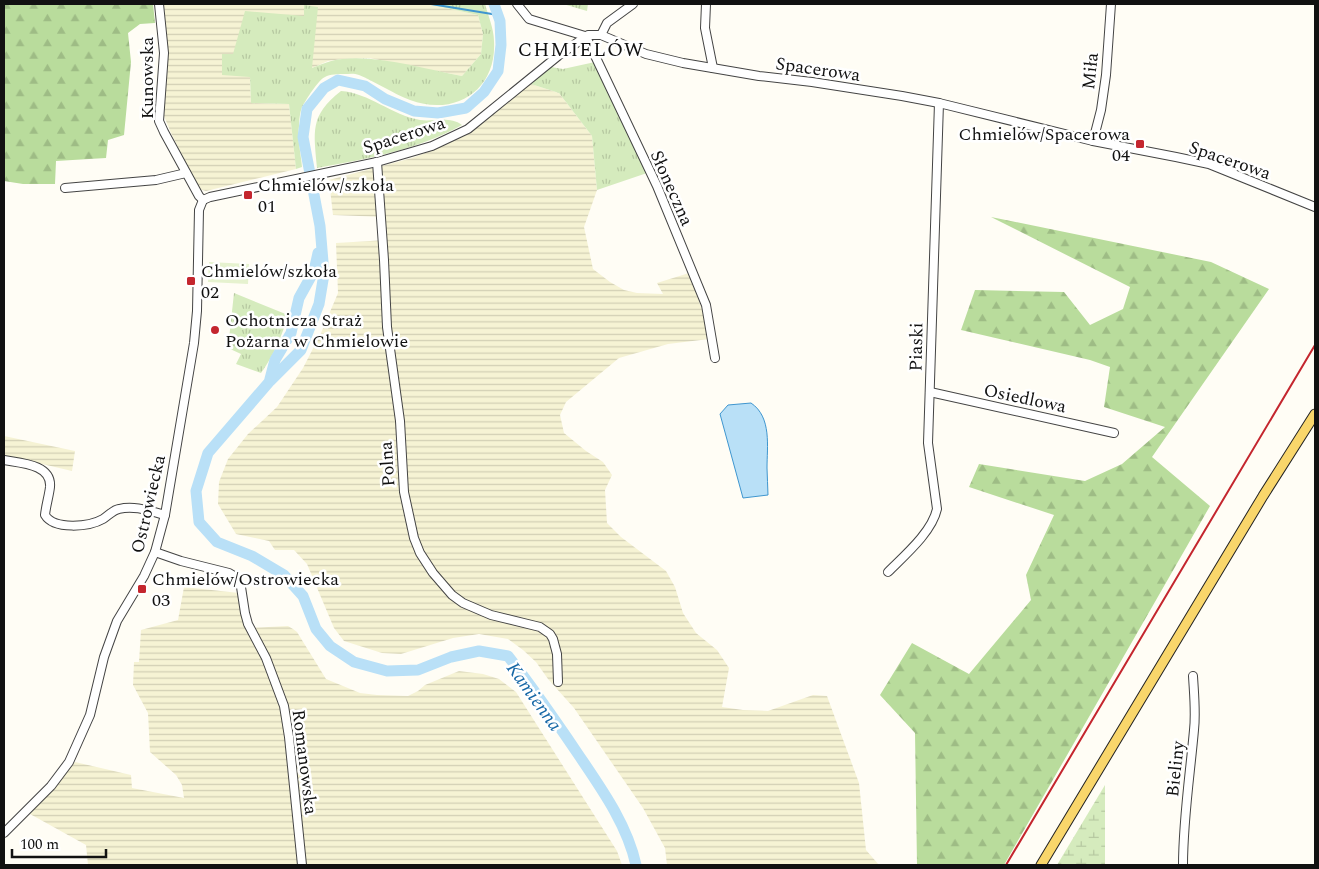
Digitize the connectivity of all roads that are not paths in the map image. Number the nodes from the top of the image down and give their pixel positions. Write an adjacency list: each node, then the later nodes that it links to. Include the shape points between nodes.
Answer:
1 (159, 4): 12 (street, Kunowska, via 164,65 160,120)
2 (517, 4): 7 (street, via 529,19)
3 (633, 4): 6 (street, via 607,23)
4 (706, 4): 8 (street, via 705,28)
5 (1111, 4): 10 (street, Miła, via 1101,110)
6 (601, 35): 7 (street, Spacerowa); 8 (street, Spacerowa, via 646,54)
7 (585, 36): 11 (street, Spacerowa, via 468,129 432,146); 16 (street, Słoneczna, via 657,186 706,305)
8 (714, 68): 9 (street, Spacerowa)
9 (939, 103): 10 (street, Spacerowa); 17 (street, Piaski)
10 (1093, 141): 15 (street, Spacerowa, via 1209,164)
11 (377, 162): 14 (street, Spacerowa); 25 (street, Polna, via 387,327 400,421 404,492 414,538 433,573 463,603 491,615 540,627 550,634 557,654)
12 (186, 173): 13 (street, via 146,181); 14 (street, Kunowska)
13 (65, 188)
14 (203, 200): 21 (street, Ostrowiecka, via 199,210 194,343)
15 (1315, 207)
16 (716, 358)
17 (930, 392): 19 (street, Osiedlowa); 23 (street, Piaski, via 928,443 936,517)
18 (1315, 414): 28 (main road)
19 (1114, 433)
20 (4, 460): 21 (street, via 46,472 50,488 45,515 52,522 78,525 102,519 118,509 129,508)
21 (165, 514): 22 (street, Ostrowiecka)
22 (154, 552): 26 (street, Ostrowiecka, via 144,576 117,620 90,715 69,762 52,786); 27 (street, Romanowska, via 229,572 241,587 248,624 266,658 284,706)
23 (888, 572)
24 (1193, 676): 29 (street, Bieliny, via 1194,729)
25 (558, 682)
26 (4, 833)
27 (302, 865)
28 (1041, 865)
29 (1183, 865)

